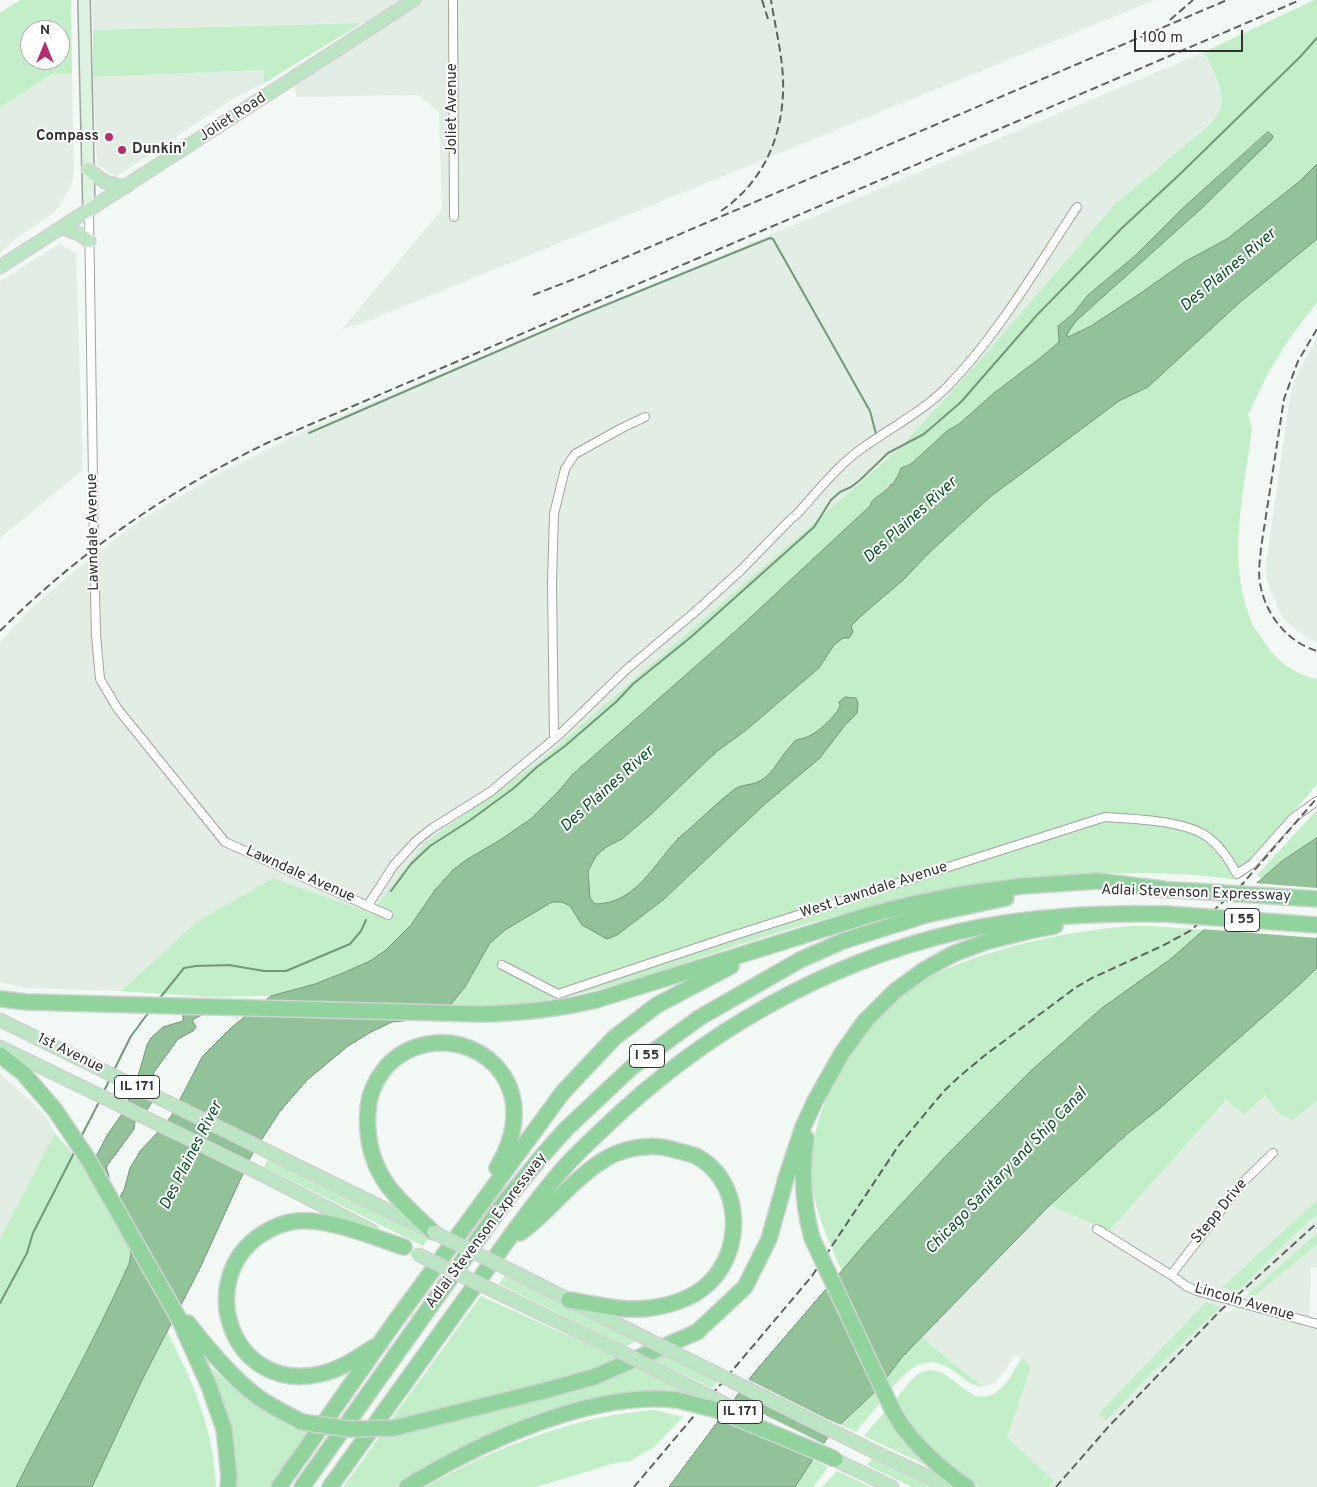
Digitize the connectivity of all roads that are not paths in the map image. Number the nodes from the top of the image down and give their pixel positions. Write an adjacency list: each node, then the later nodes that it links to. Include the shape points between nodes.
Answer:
1 (84, 0): 4 (street, Lawndale Avenue)
2 (414, 0): 5 (main road, Joliet Road)
3 (452, 0): 8 (street, Joliet Avenue)
4 (88, 169): 5 (main road, via 105,182); 7 (street, Lawndale Avenue)
5 (126, 187): 7 (main road, Joliet Road)
6 (1077, 207): 13 (street, via 972,360 946,388 916,414 850,458 740,571 627,668)
7 (88, 211): 9 (main road, Joliet Road); 10 (street, Lawndale Avenue)
8 (454, 217)
9 (62, 228): 10 (main road); 11 (main road, Joliet Road)
10 (89, 240): 17 (street, Lawndale Avenue, via 94,548 100,679 117,708 225,842)
11 (0, 267)
12 (645, 417): 13 (street, via 575,454 565,470 554,514)
13 (554, 739): 17 (street, via 490,792 416,841 394,865)
14 (1317, 800): 22 (street, West Lawndale Avenue, via 1293,818 1252,864 1238,874 1218,846 1201,832 1150,820 1105,817 558,994)
15 (1163, 890): 16 (highway, Adlai Stevenson Expressway / I 55, bridge); 21 (highway, via 1097,881 1005,888 912,904); 42 (highway, Adlai Stevenson Expressway / I 55, via 1054,892 992,900 926,915 800,960 683,1029 632,1067 542,1156 503,1204)
16 (1317, 899)
17 (368, 905): 19 (street, Lawndale Avenue)
18 (1132, 914): 20 (highway, Adlai Stevenson Expressway / I 55, bridge); 27 (highway, via 1029,930 953,954 895,991 865,1021); 32 (highway, Adlai Stevenson Expressway / I 55, via 1063,916 958,932 881,954 799,989 741,1021 680,1061 629,1103 563,1168)
19 (388, 915)
20 (1317, 925)
21 (782, 942): 23 (highway, via 569,1007 509,1014); 29 (highway, via 687,987 614,1038 563,1092)
22 (502, 965)
23 (0, 999)
24 (0, 1020): 31 (main road, 1st Avenue / IL 171)
25 (0, 1047): 33 (main road, 1st Avenue / IL 171)
26 (0, 1055): 38 (highway, via 23,1073 55,1110 88,1159)
27 (828, 1077): 38 (highway, bridge, via 803,1127 769,1239 746,1287 697,1332 594,1377 394,1428 349,1429 302,1422 278,1410 248,1389); 47 (highway, bridge, via 811,1116 804,1155 805,1206 812,1238 902,1426 923,1452)
28 (1273, 1152): 34 (street, Stepp Drive, via 1243,1182)
29 (477, 1209): 31 (highway, via 512,1135 514,1118 508,1086 500,1072 474,1049 436,1042 414,1047 396,1057 381,1073 368,1103 367,1120 371,1152 386,1184); 36 (highway)
30 (1097, 1229): 34 (street, Lincoln Avenue)
31 (433, 1232): 35 (main road, IL 171, bridge)
32 (506, 1243): 35 (highway, via 533,1224 586,1172 613,1154 636,1147 664,1146 696,1156 715,1172 728,1192 734,1216 734,1236 726,1262 709,1284 680,1302 650,1308 627,1309); 43 (highway, Adlai Stevenson Expressway / I 55)
33 (410, 1250): 36 (highway, via 331,1224 298,1220 277,1225 253,1241 236,1261 228,1285 226,1309 232,1333 246,1354 266,1370 293,1376 319,1374 346,1365 374,1347); 39 (main road, IL 171, bridge)
34 (1171, 1275): 37 (street, Lincoln Avenue, via 1186,1286 1210,1296)
35 (569, 1300): 46 (main road, IL 171, bridge)
36 (394, 1323): 41 (highway)
37 (1317, 1324)
38 (198, 1345): 40 (highway, via 224,1429)
39 (834, 1459): 44 (highway, bridge, via 717,1410 678,1400 648,1398 619,1401 533,1425 463,1455); 45 (main road, IL 171, bridge)
40 (228, 1487)
41 (280, 1487)
42 (302, 1487)
43 (330, 1487)
44 (406, 1487)
45 (892, 1487)
46 (951, 1487)
47 (967, 1487)

